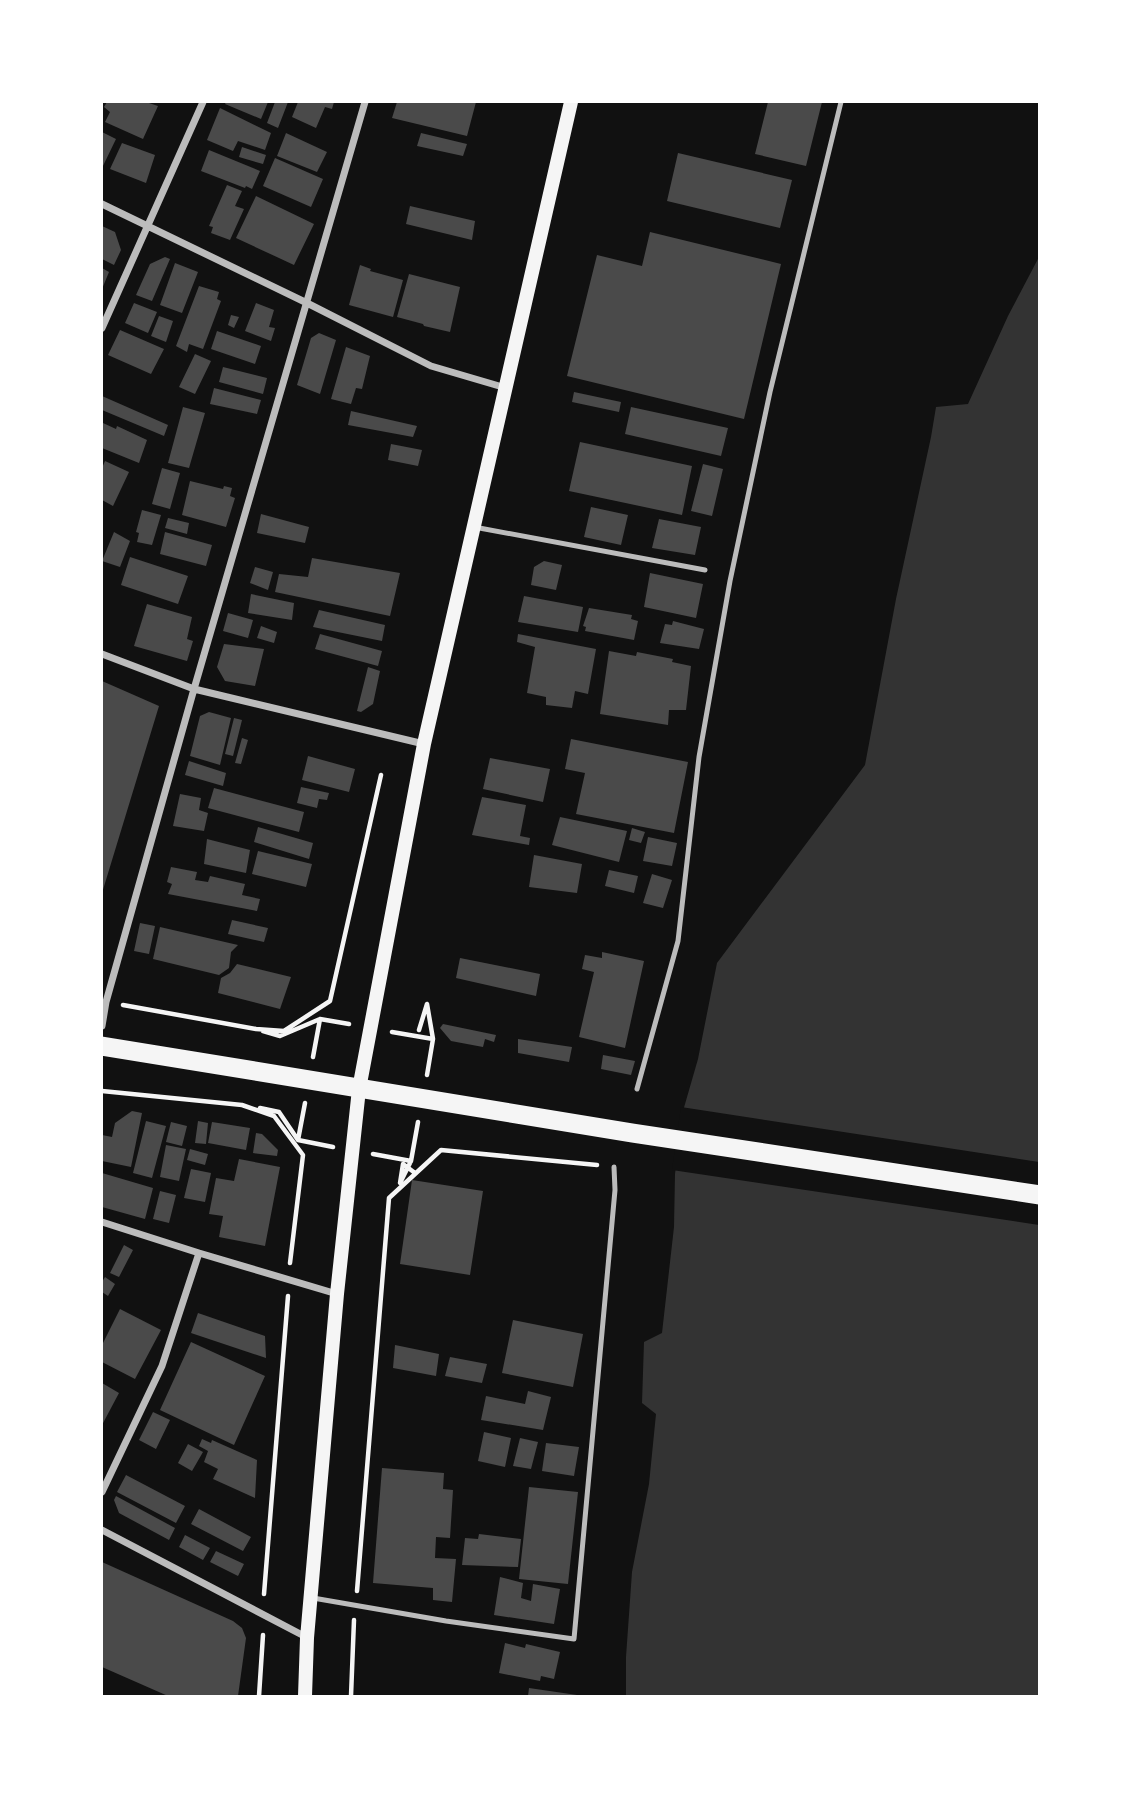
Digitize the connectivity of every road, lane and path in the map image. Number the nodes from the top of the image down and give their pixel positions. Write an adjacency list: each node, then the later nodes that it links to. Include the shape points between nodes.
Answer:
1 (203, 102): 6 (street)
2 (365, 102): 7 (street)
3 (570, 102): 9 (main road)
4 (841, 102): 24 (lane, via 770,392 730,581 699,757 678,941)
5 (102, 204): 6 (street)
6 (147, 226): 7 (street); 8 (street)
7 (307, 303): 9 (street, via 431,366); 13 (street)
8 (102, 328)
9 (506, 388): 10 (main road)
10 (474, 527): 11 (lane); 14 (main road)
11 (705, 570)
12 (102, 654): 13 (street)
13 (194, 689): 14 (street); 16 (street)
14 (424, 744): 23 (main road)
15 (381, 775): 19 (path, via 330,1001 284,1031)
16 (106, 1002): 18 (street); 19 (path)
17 (320, 1019): 19 (path, via 280,1036)
18 (102, 1026)
19 (256, 1029)
20 (419, 1030): 21 (path, via 427,1004)
21 (433, 1039)
22 (102, 1046): 23 (highway)
23 (359, 1089): 31 (highway); 35 (main road)
24 (637, 1089)
25 (102, 1091): 26 (path)
26 (242, 1105): 27 (path, via 279,1112); 34 (path, via 274,1116 303,1155)
27 (298, 1140)
28 (411, 1161): 30 (path, via 400,1183 402,1164)
29 (614, 1167): 30 (path, via 441,1150); 38 (lane, via 574,1639)
30 (415, 1173): 39 (path, via 389,1198)
31 (1040, 1195)
32 (102, 1222): 33 (street)
33 (199, 1253): 34 (street); 36 (street, via 162,1366)
34 (289, 1279): 35 (street); 41 (path)
35 (337, 1294): 38 (main road)
36 (102, 1492)
37 (102, 1530): 41 (street)
38 (310, 1597): 42 (main road)
39 (356, 1600)
40 (355, 1614): 45 (path)
41 (264, 1616): 42 (street); 43 (path)
42 (307, 1638): 44 (main road)
43 (261, 1696)
44 (305, 1696)
45 (351, 1696)

